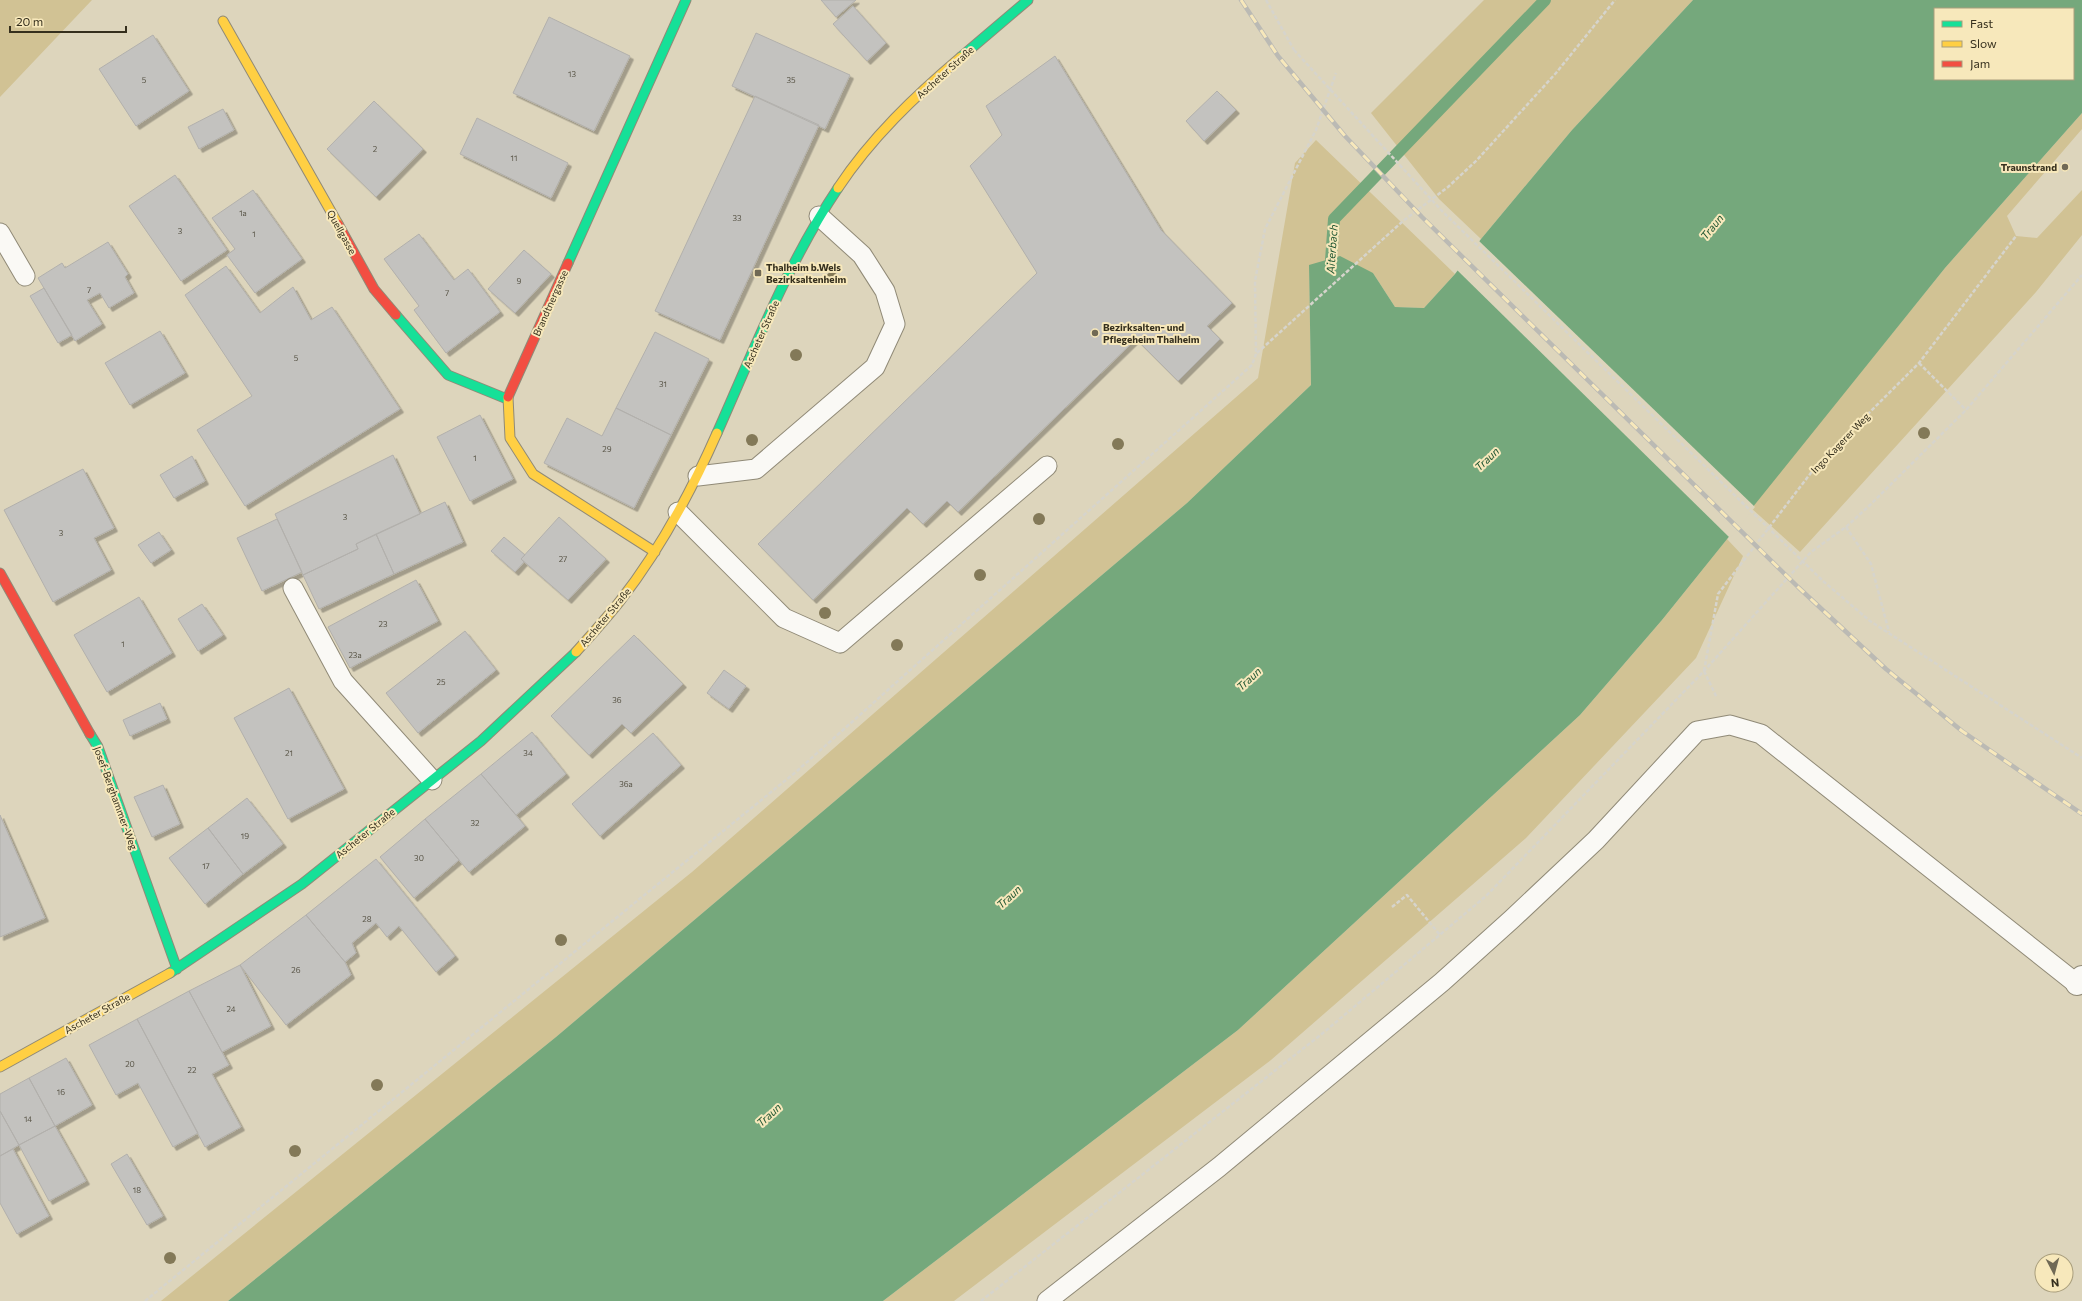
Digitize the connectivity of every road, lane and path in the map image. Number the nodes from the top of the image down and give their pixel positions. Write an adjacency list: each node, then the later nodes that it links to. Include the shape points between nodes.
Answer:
1 (686, 0): 14 (street, Brandtnergasse)
2 (1028, 0): 7 (street, Ascheter Straße, via 932,81 892,121 856,161)
3 (1266, 0): 23 (path, bridge, via 1294,50 1442,211 1823,581 1870,621)
4 (1615, 0): 12 (path, via 1556,73 1477,160 1448,187 1403,220)
5 (223, 21): 14 (street, Quellgasse, via 374,289 448,375)
6 (1336, 73): 12 (path, via 1316,130 1264,229 1255,281)
7 (819, 216): 17 (street, Ascheter Straße, via 784,282); 17 (lane, via 862,255 885,290 895,324 875,366 756,469)
8 (0, 233): 11 (lane)
9 (2016, 236): 13 (path, Ingo Kagerer Weg)
10 (2082, 275): 15 (path)
11 (25, 276)
12 (1256, 354): 32 (path, via 1252,365 797,771)
13 (1919, 363): 15 (path); 24 (path, Ingo Kagerer Weg, via 1817,465 1718,594)
14 (507, 399): 20 (street, Brandtnergasse, via 510,438 532,474)
15 (1966, 410): 19 (path)
16 (1047, 466): 18 (lane, via 840,643 784,618)
17 (698, 476): 18 (street, Ascheter Straße)
18 (678, 512): 20 (street, Ascheter Straße)
19 (1846, 527): 23 (path, via 1871,564); 24 (path, via 1810,552)
20 (655, 552): 26 (street, Ascheter Straße, via 620,601 574,654 481,741)
21 (0, 573): 29 (street, Josef-Berghammer-Weg, via 98,747)
22 (293, 588): 26 (lane, via 343,681)
23 (1889, 632): 25 (path)
24 (1704, 671): 28 (path, via 1486,896)
25 (2082, 758)
26 (432, 780): 29 (street, Ascheter Straße, via 302,884)
27 (1392, 907): 28 (path, via 1407,895)
28 (1440, 935): 33 (path, via 1324,1033)
29 (177, 968): 31 (street, Ascheter Straße)
30 (2079, 981): 34 (lane, via 1761,734 1730,725 1697,731 1596,840 1442,982 1219,1167)
31 (0, 1067)
32 (144, 1301)
33 (981, 1301)
34 (1047, 1301)

